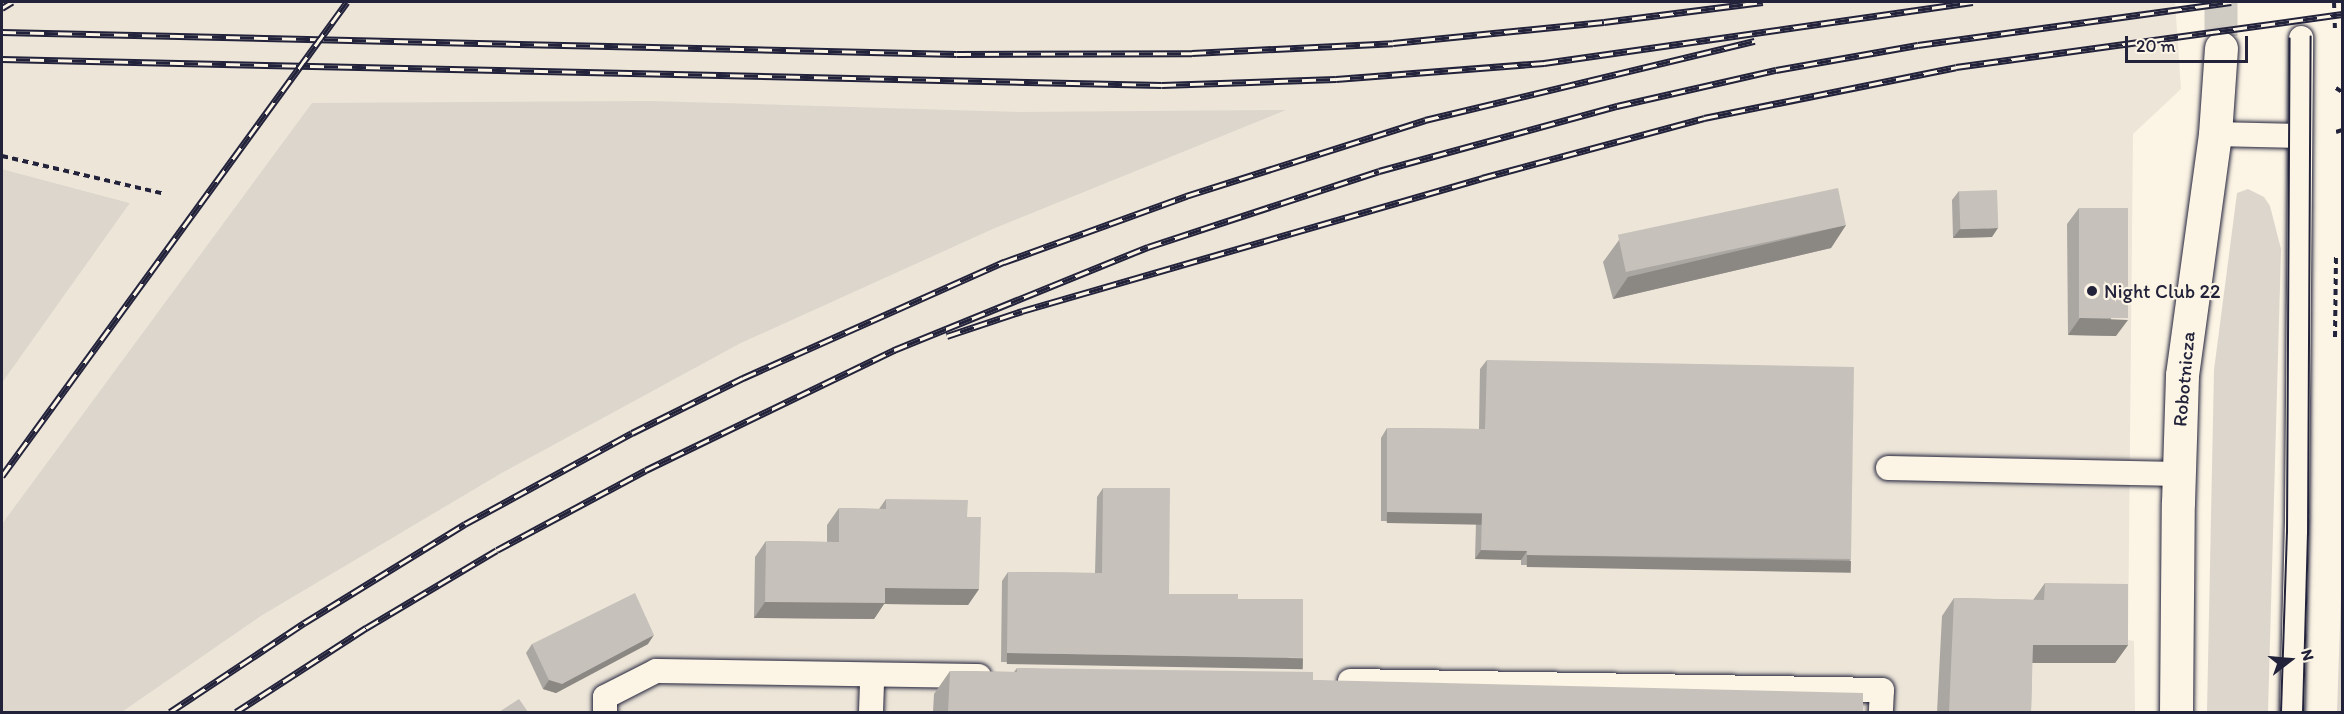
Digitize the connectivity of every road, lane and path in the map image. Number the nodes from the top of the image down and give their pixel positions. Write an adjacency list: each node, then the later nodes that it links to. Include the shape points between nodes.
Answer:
1 (2301, 38): 8 (lane)
2 (2221, 48): 7 (street, Robotnicza)
3 (2336, 88): 4 (path)
4 (2343, 92)
5 (2343, 130): 6 (path)
6 (2336, 132)
7 (2215, 134): 8 (lane); 12 (street, Robotnicza, via 2182,375)
8 (2300, 136): 20 (lane, via 2298,516)
9 (2, 156): 10 (path)
10 (165, 194)
11 (1888, 468): 12 (lane)
12 (2179, 474): 19 (street, Robotnicza)
13 (872, 675): 14 (lane); 16 (lane, via 656,671 605,697); 17 (lane)
14 (1003, 676)
15 (1324, 681): 18 (lane, via 1882,690)
16 (605, 712)
17 (871, 712)
18 (1881, 712)
19 (2176, 712)
20 (2292, 712)

